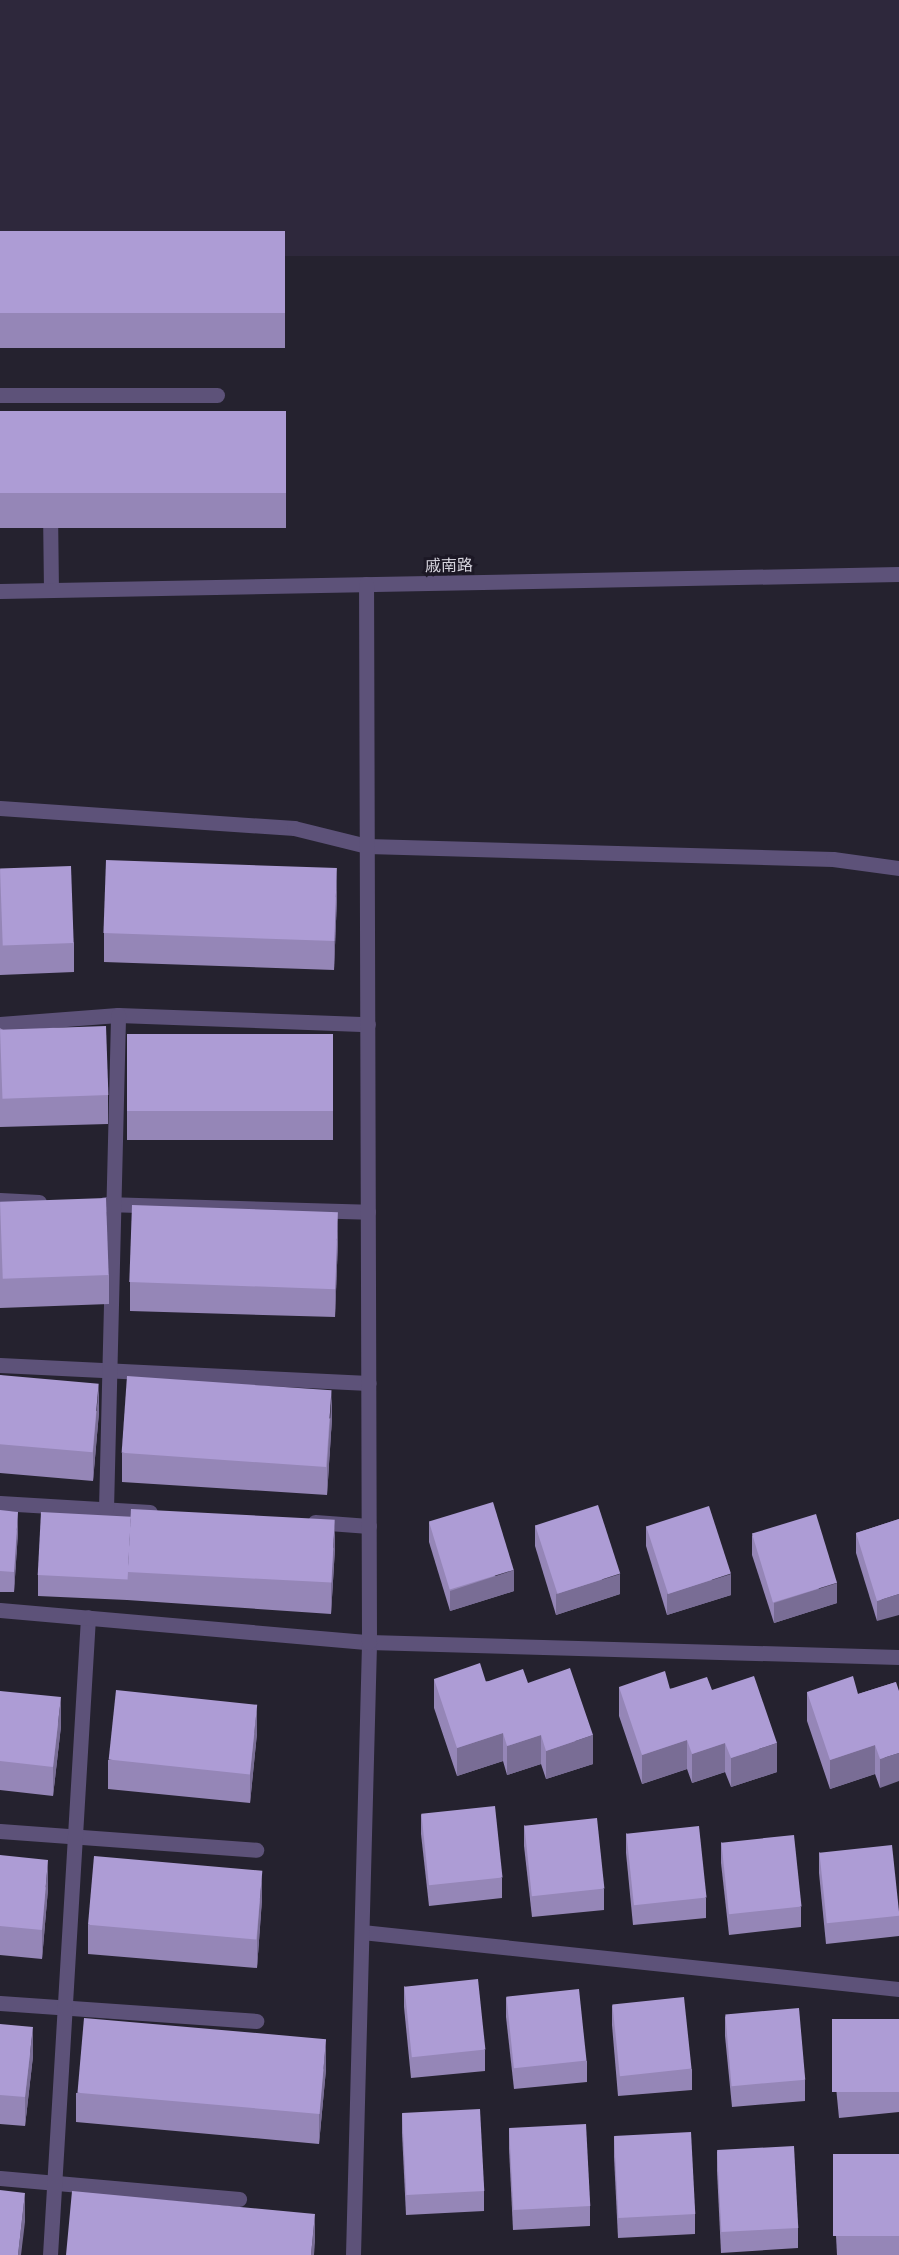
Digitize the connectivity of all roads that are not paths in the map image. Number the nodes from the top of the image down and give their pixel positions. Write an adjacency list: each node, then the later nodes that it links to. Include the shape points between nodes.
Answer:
1 (0, 395): 2 (street, via 48,400)
2 (217, 395)
3 (50, 498): 6 (street)
4 (899, 574): 5 (street, 戚南路)
5 (366, 584): 6 (street, 戚南路); 9 (street)
6 (51, 590): 7 (street, 戚南路)
7 (0, 591)
8 (0, 808): 9 (street, via 294,828)
9 (367, 846): 10 (street, via 833,859); 13 (street)
10 (899, 868)
11 (118, 1015): 12 (street); 13 (street); 17 (street)
12 (0, 1024)
13 (368, 1024): 18 (street)
14 (0, 1200): 15 (street)
15 (57, 1202)
16 (91, 1203): 17 (street)
17 (114, 1204): 18 (street); 20 (street)
18 (368, 1212): 21 (street)
19 (0, 1365): 20 (street)
20 (110, 1370): 21 (street); 23 (street)
21 (369, 1383): 26 (street)
22 (0, 1503): 23 (street)
23 (106, 1509): 24 (street)
24 (166, 1513)
25 (297, 1521): 26 (street)
26 (369, 1526): 29 (street)
27 (0, 1610): 28 (street)
28 (88, 1617): 29 (street); 32 (street)
29 (369, 1641): 30 (street); 34 (street)
30 (899, 1657)
31 (0, 1831): 32 (street)
32 (75, 1836): 33 (street); 37 (street)
33 (256, 1850)
34 (362, 1932): 35 (street); 43 (street)
35 (899, 1989)
36 (0, 2003): 37 (street)
37 (65, 2008): 38 (street); 40 (street)
38 (256, 2021)
39 (0, 2178): 40 (street)
40 (55, 2183): 41 (street); 42 (street)
41 (239, 2199)
42 (50, 2255)
43 (353, 2255)

